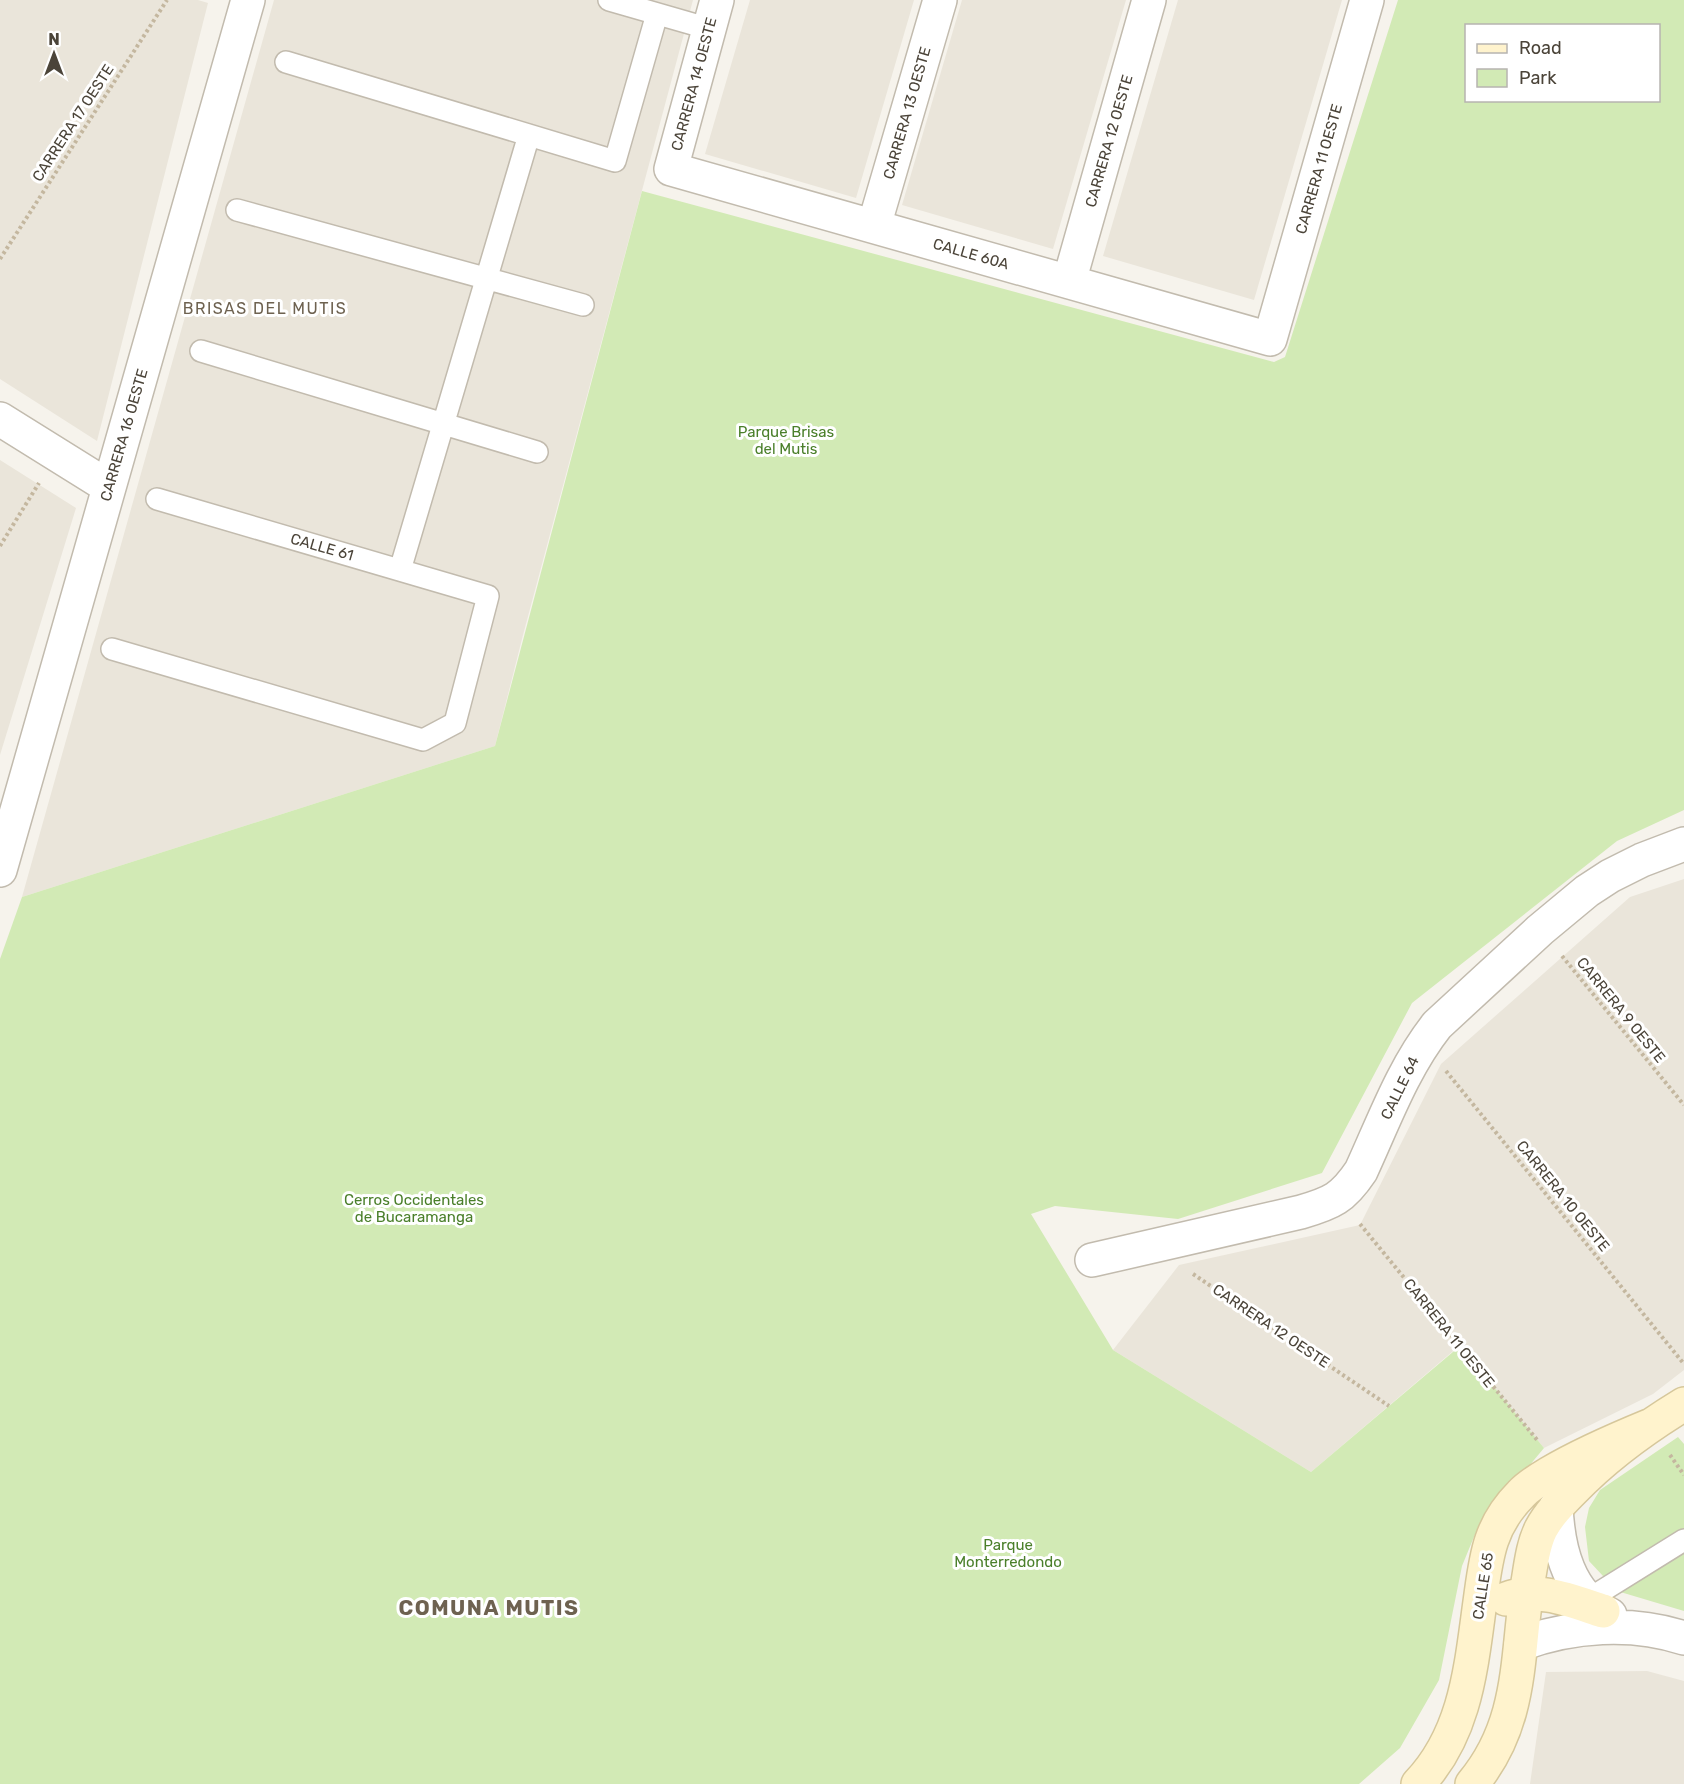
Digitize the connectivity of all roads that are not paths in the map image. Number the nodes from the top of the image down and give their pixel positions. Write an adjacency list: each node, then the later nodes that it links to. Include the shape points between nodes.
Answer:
1 (248, 0): 21 (street, CARRERA 16 OESTE)
2 (609, 0): 6 (lane)
3 (940, 0): 12 (street, CARRERA 13 OESTE)
4 (1149, 0): 14 (street, CARRERA 12 OESTE)
5 (1367, 0): 16 (street, CARRERA 11 OESTE)
6 (657, 14): 7 (lane); 9 (lane, via 615,161)
7 (713, 14): 10 (street, CARRERA 14 OESTE)
8 (286, 62): 9 (lane)
9 (529, 135): 13 (lane)
10 (671, 169): 12 (street, CALLE 60A)
11 (237, 210): 13 (lane)
12 (874, 226): 14 (street, CALLE 60A)
13 (486, 278): 15 (lane); 19 (lane)
14 (1069, 282): 16 (street, CALLE 60A)
15 (584, 305)
16 (1270, 339)
17 (201, 351): 19 (lane)
18 (0, 419): 21 (street)
19 (443, 423): 20 (lane); 23 (lane)
20 (537, 452)
21 (109, 486): 26 (street, CARRERA 16 OESTE)
22 (157, 498): 23 (lane, CALLE 61)
23 (400, 570): 24 (lane, CALLE 61, via 488,596 455,723 423,740)
24 (112, 649)
25 (1684, 844): 27 (street, CALLE 64, via 1642,860 1587,891 1437,1025 1408,1067 1361,1171 1338,1198 1301,1212)
26 (0, 870)
27 (1092, 1260)
28 (1684, 1404): 29 (street, CALLE 65)
29 (1649, 1425): 30 (street, CALLE 65, via 1599,1463); 34 (street, CALLE 65, via 1583,1454 1522,1492 1499,1522 1487,1551)
30 (1556, 1507): 32 (street, CALLE 65, via 1536,1541); 33 (street, via 1565,1565 1577,1586)
31 (1684, 1540): 33 (lane)
32 (1526, 1594): 33 (street); 34 (street, via 1495,1603); 37 (street, CALLE 65)
33 (1596, 1605): 35 (street)
34 (1478, 1621): 38 (street, CALLE 65, via 1465,1699 1454,1730)
35 (1645, 1629): 36 (street); 37 (street, via 1575,1630)
36 (1684, 1638)
37 (1521, 1644): 39 (street, CALLE 65, via 1509,1714 1499,1742)
38 (1418, 1784)
39 (1472, 1784)

